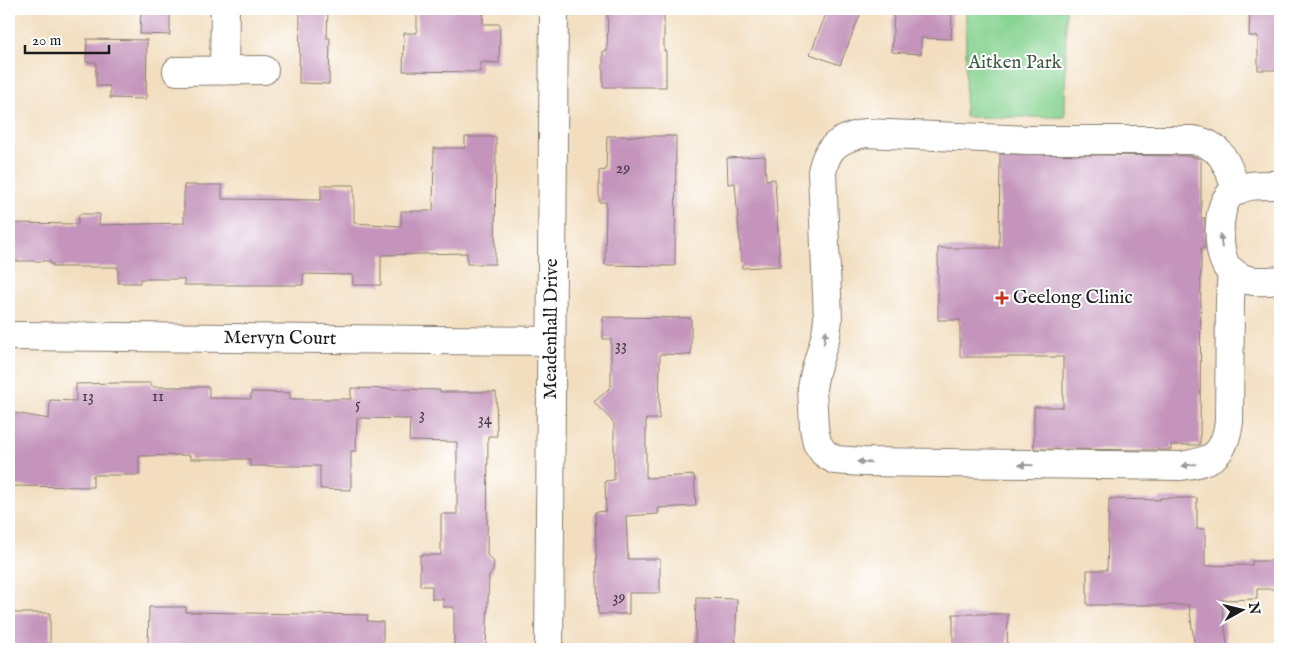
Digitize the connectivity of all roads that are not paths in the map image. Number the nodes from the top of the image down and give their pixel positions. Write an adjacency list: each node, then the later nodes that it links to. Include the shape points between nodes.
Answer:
1 (225, 9): 3 (street)
2 (554, 9): 11 (street, Meadenhall Drive)
3 (224, 70): 4 (street); 5 (street)
4 (264, 70)
5 (177, 71)
6 (1280, 185): 7 (street, via 1249,186)
7 (1236, 191): 8 (street, one-way to 7, via 1224,258 1221,210); 8 (street, one-way to 7, via 1229,422 1227,439 1210,460 1181,466 863,462 835,460 817,443 812,388 828,318 822,172 825,158 835,145 865,133 1028,140 1203,141 1224,159)
8 (1232, 271): 9 (street, via 1254,281)
9 (1280, 280)
10 (9, 336): 11 (street, Mervyn Court)
11 (551, 341): 12 (street, Meadenhall Drive)
12 (549, 649)

